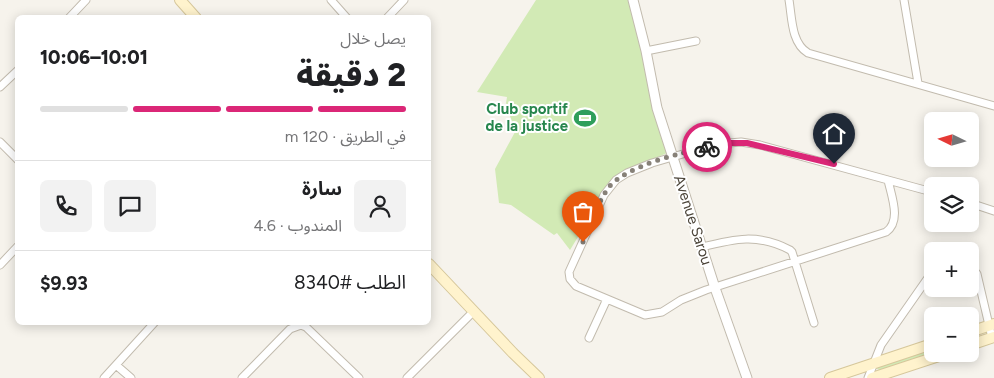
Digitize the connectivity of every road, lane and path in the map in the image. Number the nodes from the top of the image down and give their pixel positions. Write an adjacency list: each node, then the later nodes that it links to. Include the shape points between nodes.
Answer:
1 (86, 0): 8 (street)
2 (180, 0): 9 (main road)
3 (331, 0): 10 (street)
4 (404, 0): 11 (street)
5 (634, 0): 13 (street, Avenue Sarou)
6 (789, 0): 15 (street, via 797,41 805,51)
7 (904, 0): 15 (street)
8 (72, 15)
9 (193, 15)
10 (344, 15)
11 (390, 15)
12 (696, 41): 13 (street)
13 (646, 51): 19 (street, Avenue Sarou, via 657,108)
14 (15, 73): 16 (street)
15 (918, 83): 17 (street)
16 (0, 87)
17 (994, 106)
18 (0, 142): 20 (street)
19 (672, 156): 21 (street, via 717,144 747,143); 25 (street, Avenue Sarou); 33 (street, via 622,176 611,185 569,272 576,286)
20 (15, 157)
21 (888, 180): 22 (street); 27 (street, via 895,215 890,229)
22 (924, 190)
23 (979, 206): 24 (street)
24 (994, 210)
25 (702, 247): 27 (street, via 736,239 754,239 786,248); 32 (street, Avenue Sarou)
26 (15, 249): 28 (street)
27 (795, 260): 32 (street); 35 (street)
28 (0, 265)
29 (431, 266): 34 (main road)
30 (979, 281): 36 (street)
31 (924, 283): 44 (street, via 881,345)
32 (715, 288): 33 (street, via 652,315); 52 (street, Avenue Sarou)
33 (607, 299): 39 (street)
34 (474, 311): 50 (street); 51 (main road)
35 (814, 323)
36 (991, 324): 38 (main road); 40 (street)
37 (152, 325): 45 (street)
38 (979, 329)
39 (589, 338)
40 (993, 338): 41 (main road)
41 (979, 342)
42 (924, 347): 44 (main road)
43 (924, 361): 55 (main road)
44 (873, 364): 53 (main road); 54 (street)
45 (116, 365): 46 (street); 47 (street)
46 (104, 378)
47 (131, 378)
48 (242, 378): 49 (street, via 290,329 301,325)
49 (359, 378)
50 (407, 378)
51 (539, 378)
52 (747, 378)
53 (830, 378)
54 (868, 378)
55 (872, 378)

